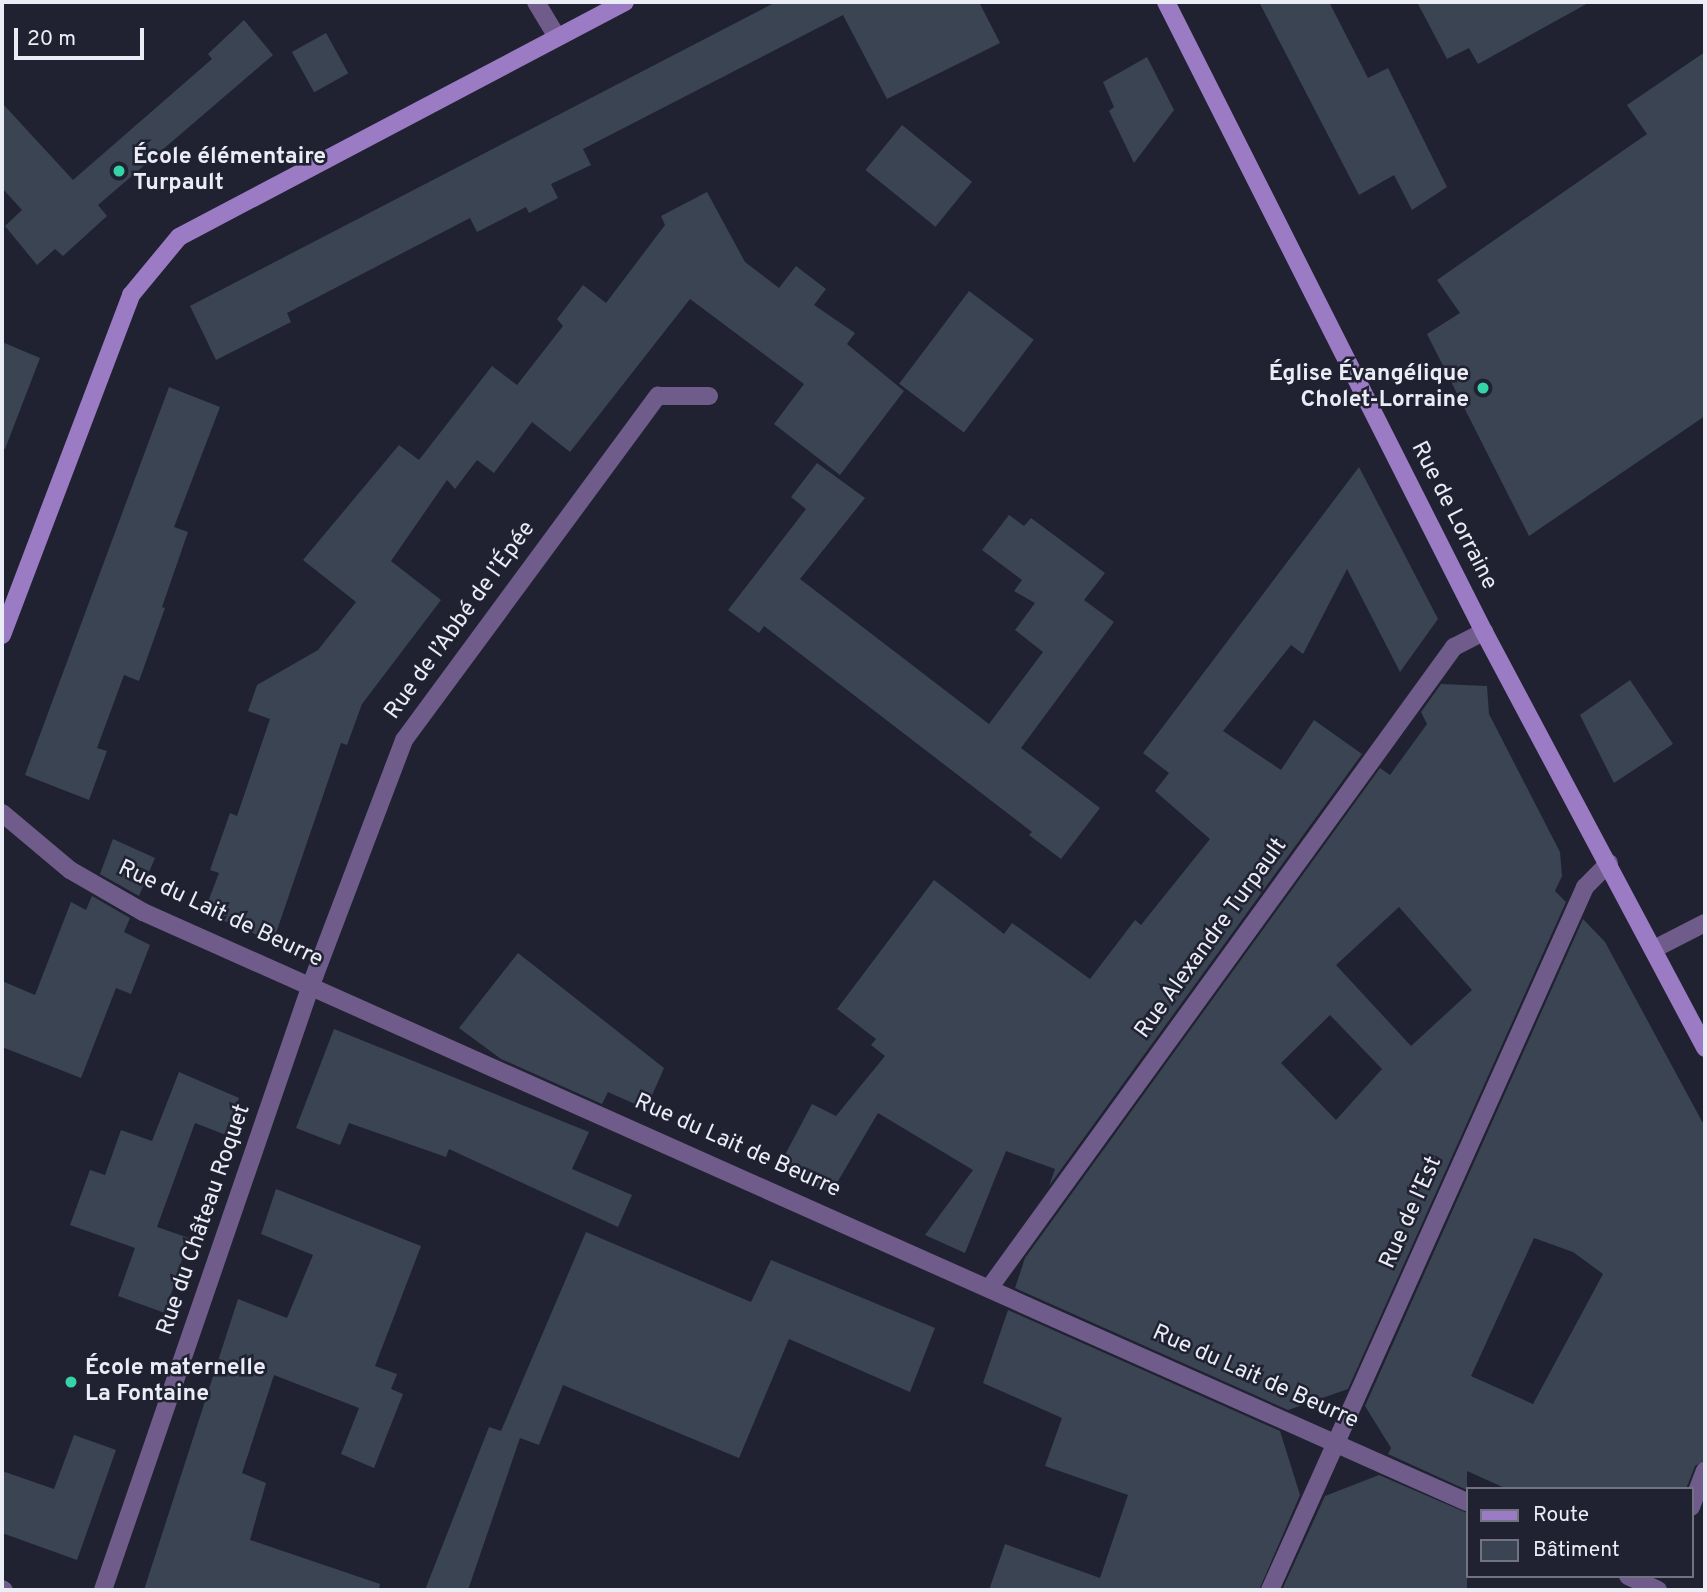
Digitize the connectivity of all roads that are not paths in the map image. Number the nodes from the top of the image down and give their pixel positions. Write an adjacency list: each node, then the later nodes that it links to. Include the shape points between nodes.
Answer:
1 (536, 2): 4 (street)
2 (625, 2): 4 (main road)
3 (1166, 2): 6 (main road, Rue de Lorraine)
4 (557, 37): 7 (main road, via 179,237 131,295)
5 (709, 396): 12 (street, Rue de l’Abbé de l’Épée, via 658,396 404,740)
6 (1484, 632): 9 (main road, Rue de Lorraine); 14 (street, Rue Alexandre Turpault, via 1454,647)
7 (2, 635)
8 (2, 813): 12 (street, Rue du Lait de Beurre, via 70,870 143,912)
9 (1609, 863): 11 (main road, Rue de Lorraine); 15 (street, Rue de l’Est, via 1585,887)
10 (1705, 923): 11 (street)
11 (1654, 949): 13 (main road, Rue de Lorraine)
12 (311, 985): 14 (street, Rue du Lait de Beurre); 20 (street, Rue du Château Roquet)
13 (1705, 1048)
14 (990, 1287): 15 (street, Rue du Lait de Beurre)
15 (1337, 1441): 17 (street, Rue du Lait de Beurre); 21 (street, Rue de l’Est)
16 (1705, 1471): 18 (street)
17 (1466, 1502)
18 (1693, 1502)
19 (1632, 1578): 22 (street)
20 (103, 1590)
21 (1270, 1590)
22 (1658, 1590)

